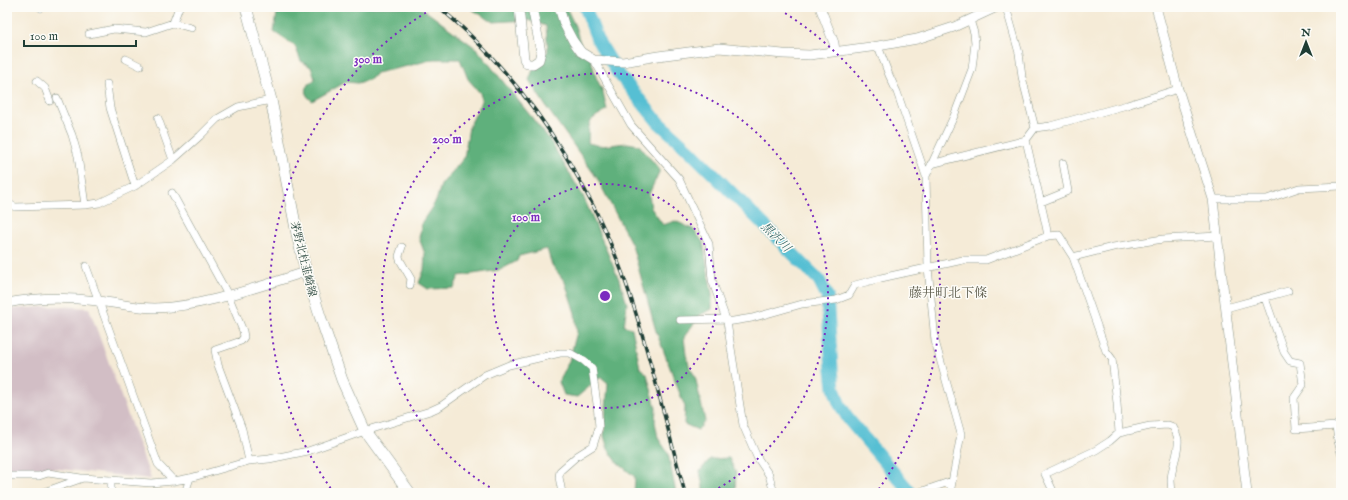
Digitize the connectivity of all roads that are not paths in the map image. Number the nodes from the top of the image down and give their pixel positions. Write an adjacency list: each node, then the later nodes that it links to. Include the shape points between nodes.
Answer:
1 (178, 7): 11 (street)
2 (246, 7): 22 (main road, 茅野北杜韮崎線)
3 (518, 7): 4 (street, via 524,59 527,64 533,64 539,60 541,52)
4 (532, 7)
5 (559, 7): 17 (street, via 573,41 581,52)
6 (820, 7): 15 (street)
7 (997, 7): 10 (street)
8 (1006, 7): 24 (street)
9 (1156, 7): 21 (street)
10 (970, 20): 14 (street, via 917,39); 28 (street, via 975,43 972,69 954,116)
11 (173, 23): 12 (street); 13 (street, via 146,32 114,29)
12 (191, 28)
13 (89, 34)
14 (878, 46): 15 (street); 29 (street, via 898,92)
15 (835, 51): 17 (street, via 810,55 719,48 623,62)
16 (126, 59): 18 (street)
17 (594, 60): 52 (street, via 632,125 686,192 709,244 712,280)
18 (140, 66)
19 (37, 81): 36 (street, via 53,100 72,135 78,156)
20 (107, 84): 30 (street, via 110,108)
21 (1178, 89): 24 (street, via 1127,105); 33 (street)
22 (271, 100): 26 (street, via 238,107 217,119); 43 (main road, 茅野北杜韮崎線)
23 (158, 118): 26 (street)
24 (1035, 128): 25 (street)
25 (1026, 140): 28 (street); 34 (street)
26 (173, 160): 30 (street)
27 (1062, 163): 34 (street, via 1068,191)
28 (931, 164): 29 (street)
29 (926, 176): 42 (street)
30 (135, 186): 36 (street, via 98,203)
31 (1341, 186): 33 (street, via 1298,188 1267,199)
32 (172, 193): 46 (street)
33 (1213, 199): 38 (street)
34 (1041, 202): 37 (street)
35 (7, 204): 36 (street, via 15,207)
36 (85, 205)
37 (1048, 236): 40 (street, via 1059,235); 42 (street, via 986,260 963,260)
38 (1218, 236): 40 (street, via 1163,239); 50 (street)
39 (402, 247): 44 (street, via 399,256 411,279)
40 (1073, 257): 55 (street, via 1106,351 1112,359)
41 (86, 266): 48 (street)
42 (928, 267): 52 (street, via 855,285 849,295 836,300 802,304 752,318); 63 (street, via 935,341 961,434)
43 (306, 272): 46 (street); 54 (main road, 茅野北杜韮崎線, via 342,380)
44 (410, 285)
45 (1288, 291): 47 (street)
46 (228, 295): 48 (street, via 185,305 154,308); 57 (street, via 244,337 240,341 215,350 218,365 242,429)
47 (1265, 298): 50 (street); 53 (street, via 1284,352 1290,361 1300,363 1303,385 1294,398 1296,429)
48 (99, 301): 49 (street, via 60,298); 62 (street, via 158,464)
49 (7, 303)
50 (1226, 308): 75 (street)
51 (680, 320): 52 (street)
52 (726, 321): 70 (street, via 744,425 757,457 769,475)
53 (1339, 423): 56 (street, via 1338,442)
54 (365, 431): 57 (street, via 308,451); 68 (main road, 茅野北杜韮崎線); 69 (street, via 441,406 485,375 509,365 570,353 592,368 599,426 593,446 576,456 560,471)
55 (1118, 433): 73 (street, via 1096,450 1045,474); 74 (street, via 1150,426 1173,427 1178,439 1171,475 1170,486)
56 (1341, 453)
57 (249, 461): 60 (street)
58 (7, 476): 59 (street, via 39,476 48,473)
59 (83, 478): 61 (street); 64 (street)
60 (190, 478): 62 (street); 67 (street)
61 (112, 480): 62 (street, via 151,483); 66 (street)
62 (174, 481)
63 (952, 481): 71 (street); 72 (street)
64 (52, 491): 65 (street)
65 (42, 493)
66 (111, 493)
67 (185, 493)
68 (410, 493)
69 (562, 493)
70 (774, 493)
71 (917, 493)
72 (950, 493)
73 (1054, 493)
74 (1173, 493)
75 (1247, 493)

